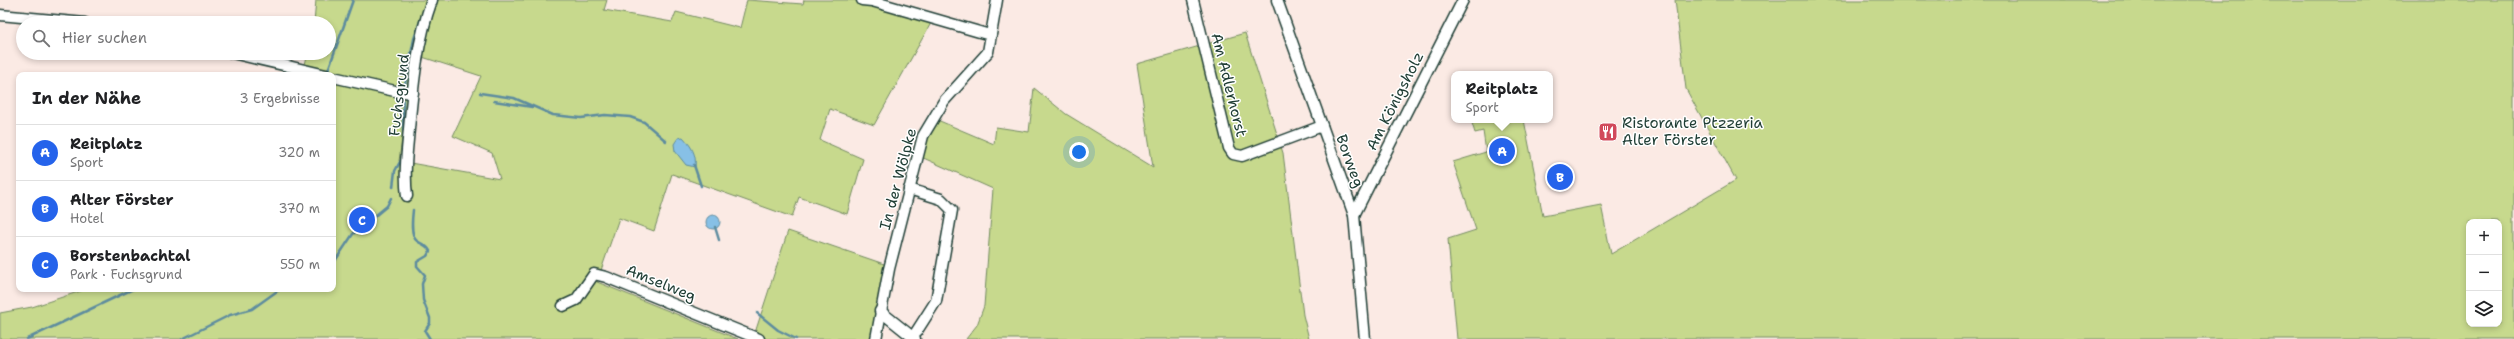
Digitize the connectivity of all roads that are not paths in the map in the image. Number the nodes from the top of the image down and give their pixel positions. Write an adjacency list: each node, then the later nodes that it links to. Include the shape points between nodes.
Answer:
1 (432, 0): 13 (street, Fuchsgrund)
2 (862, 0): 9 (street)
3 (997, 0): 9 (street, In der Wölpke)
4 (1193, 0): 14 (street, Am Adlerhorst, via 1229,148 1233,154 1242,156)
5 (1277, 0): 14 (street, Borweg)
6 (1463, 0): 17 (street, Am Königsholz)
7 (0, 15): 8 (street)
8 (16, 17)
9 (990, 34): 15 (street, In der Wölpke, via 988,52 944,101 931,120 917,153)
10 (262, 60): 11 (street)
11 (313, 72)
12 (336, 78): 13 (street)
13 (410, 93): 16 (street, Fuchsgrund)
14 (1322, 126): 17 (street, Borweg)
15 (909, 189): 19 (street, In der Wölpke); 20 (street, via 941,199 952,210 936,301)
16 (407, 196)
17 (1354, 215): 23 (street, Borweg)
18 (563, 306): 21 (street, Amselweg, via 576,300 594,274)
19 (880, 311): 20 (street); 22 (street, In der Wölpke)
20 (914, 338)
21 (759, 339)
22 (876, 339)
23 (1365, 339)

